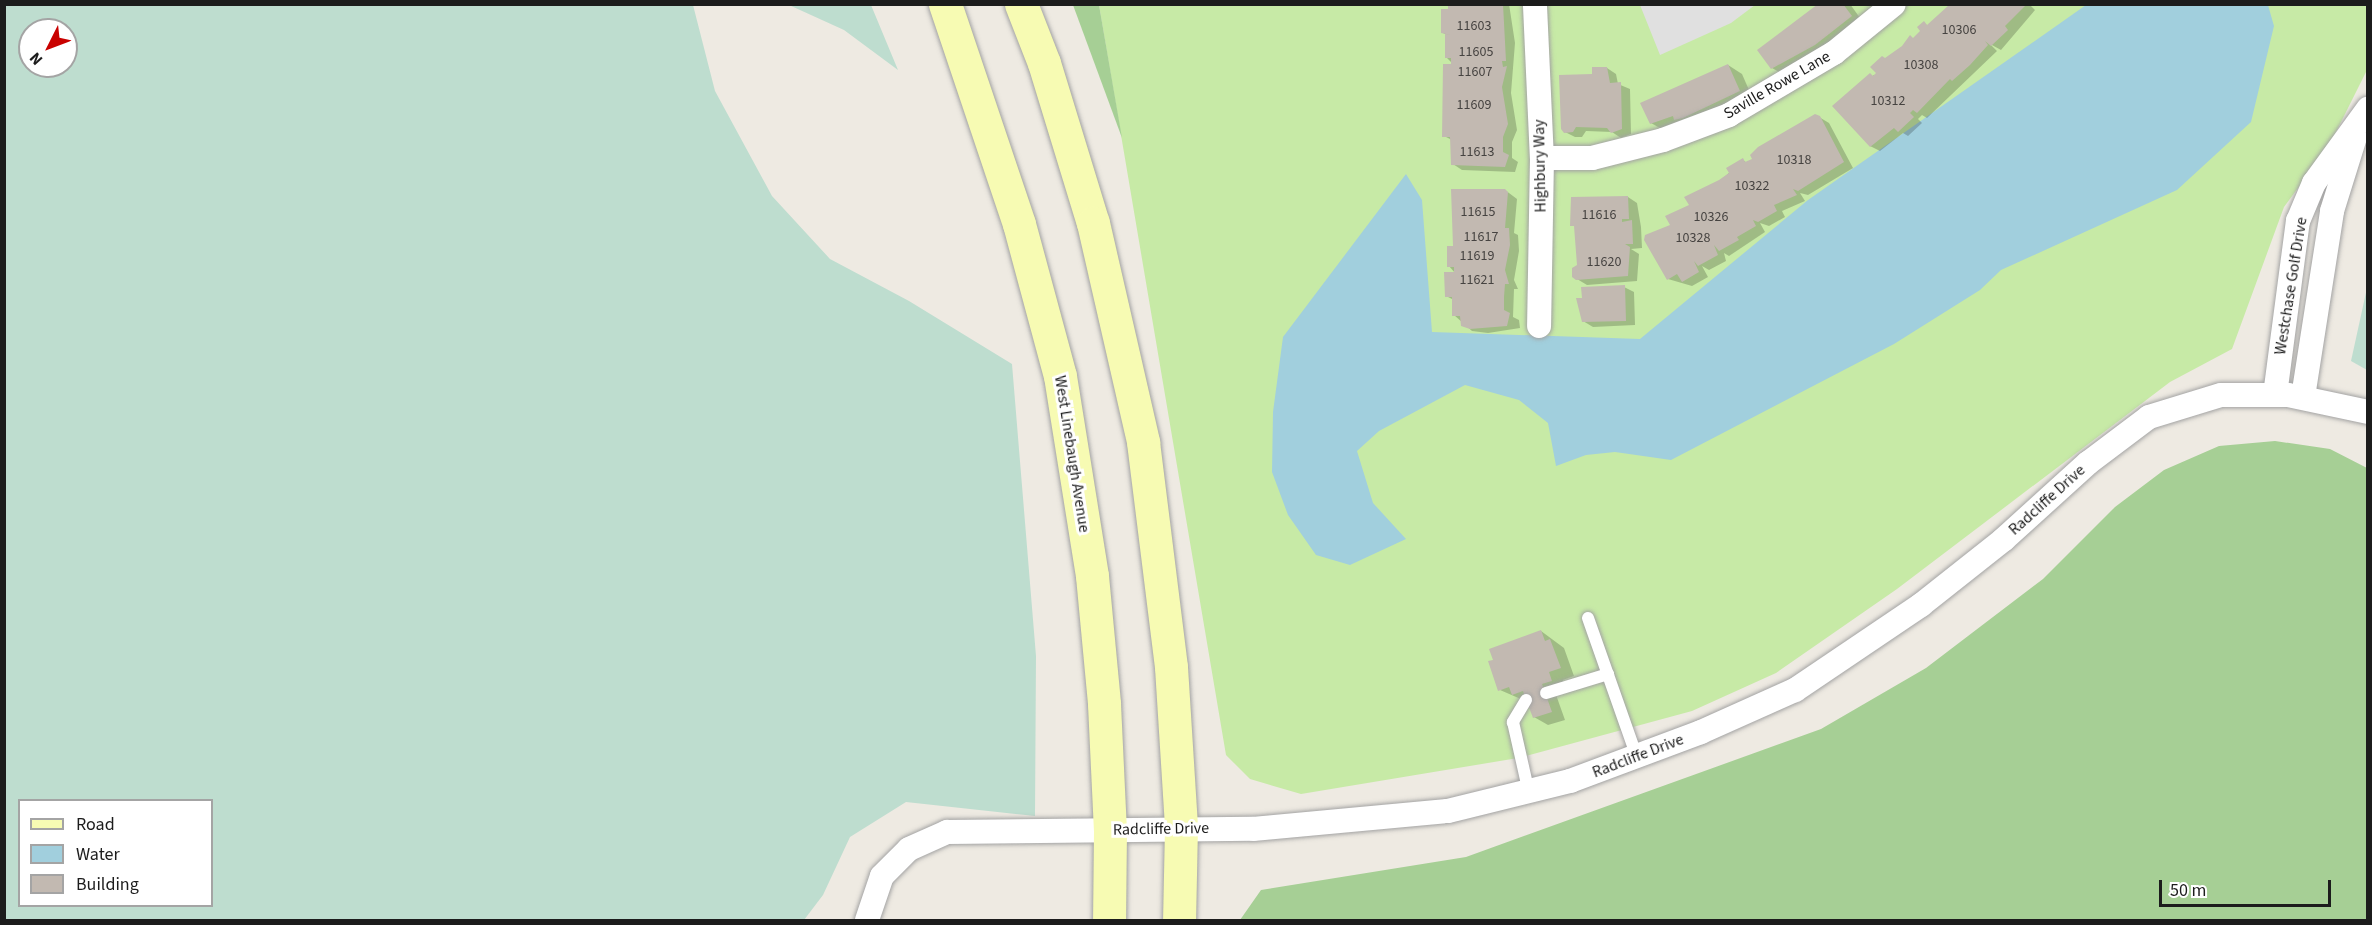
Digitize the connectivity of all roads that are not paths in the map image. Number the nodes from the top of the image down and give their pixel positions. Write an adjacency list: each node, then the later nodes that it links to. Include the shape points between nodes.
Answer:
1 (945, 4): 18 (main road, West Linebaugh Avenue, via 1019,224 1060,376 1092,576)
2 (1021, 4): 17 (main road, via 1044,63 1093,224 1143,442 1171,667)
3 (1894, 4): 6 (street, Saville Rowe Lane, via 1834,52 1729,115 1663,140 1592,158)
4 (1534, 6): 6 (street, Highbury Way)
5 (2363, 116): 8 (street, Westchase Golf Drive, via 2314,183 2298,221); 9 (street, Westchase Golf Drive, via 2332,211)
6 (1542, 158): 7 (street, Highbury Way)
7 (1539, 326)
8 (2276, 395): 9 (street, Radcliffe Drive); 15 (street, Radcliffe Drive, via 2221,395 2149,417 2088,463 2003,540 1921,605 1795,690)
9 (2303, 397): 10 (street, Radcliffe Drive)
10 (2363, 415)
11 (1588, 618): 12 (lane)
12 (1608, 674): 13 (lane); 15 (lane)
13 (1546, 693)
14 (1526, 700): 16 (lane, via 1513,722)
15 (1637, 757): 16 (street, Radcliffe Drive)
16 (1529, 793): 17 (street, Radcliffe Drive, via 1448,811 1254,829)
17 (1181, 828): 18 (street, Radcliffe Drive); 21 (main road)
18 (1110, 830): 19 (street, Radcliffe Drive, via 947,832 909,849 882,876); 20 (main road, West Linebaugh Avenue)
19 (867, 921)
20 (1109, 921)
21 (1179, 921)

